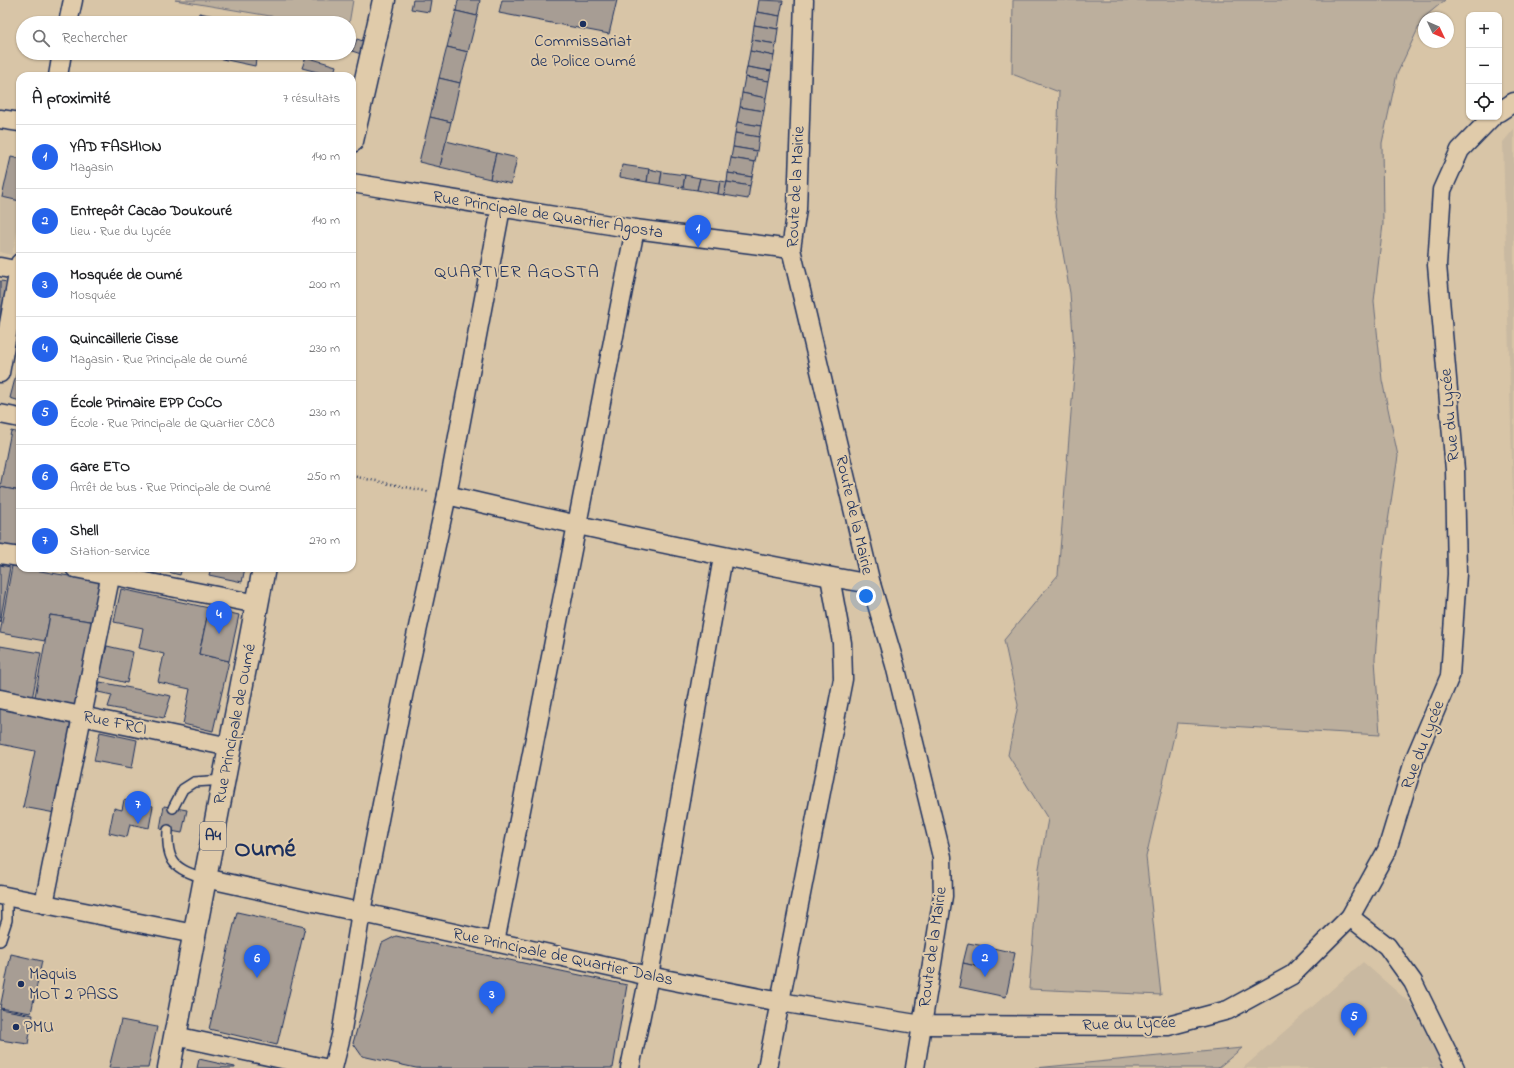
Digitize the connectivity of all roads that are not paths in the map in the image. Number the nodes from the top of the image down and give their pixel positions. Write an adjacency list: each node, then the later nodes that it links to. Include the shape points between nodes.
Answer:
1 (73, 0): 4 (street)
2 (384, 0): 12 (main road)
3 (804, 0): 16 (street, Route de la Mairie, via 797,209)
4 (70, 16)
5 (61, 60): 6 (street)
6 (59, 72)
7 (1514, 102): 8 (street)
8 (1502, 110)
9 (0, 118): 11 (street)
10 (1489, 120): 44 (street, Rue du Lycée, via 1460,150 1442,190 1437,266 1455,470 1457,552 1450,676 1415,758 1387,850)
11 (16, 121)
12 (356, 123)
13 (356, 184): 14 (street, Rue Principale de Quartier Agosta)
14 (501, 208): 15 (street, Rue Principale de Quartier Agosta); 23 (street)
15 (635, 230): 16 (street, Rue Principale de Quartier Agosta); 24 (street)
16 (791, 249): 32 (street, Route de la Mairie)
17 (0, 267): 18 (street)
18 (16, 268)
19 (16, 285): 20 (street)
20 (0, 373)
21 (0, 414): 22 (street)
22 (16, 417)
23 (446, 495): 24 (street); 43 (street, via 404,691)
24 (577, 526): 27 (street); 47 (street)
25 (0, 554): 26 (street)
26 (16, 556)
27 (723, 556): 31 (street); 48 (street)
28 (111, 572): 35 (street)
29 (115, 572): 33 (street)
30 (263, 572): 33 (main road, Rue Principale de Oumé / A4)
31 (830, 577): 32 (street); 49 (street, via 842,643 843,679)
32 (871, 584): 50 (street, Route de la Mairie, via 895,665 942,857 943,896)
33 (257, 604): 36 (main road, Rue Principale de Oumé / A4)
34 (0, 699): 35 (street, Rue FRCI)
35 (82, 716): 36 (street, Rue FRCI); 42 (street)
36 (230, 748): 37 (main road, Rue Principale de Oumé / A4)
37 (224, 780): 38 (lane, via 194,782 183,789); 40 (main road, Rue Principale de Oumé / A4)
38 (173, 808)
39 (168, 830): 40 (lane, via 167,847 171,859 183,870)
40 (205, 878): 43 (street, Rue Principale de Quartier Dalas); 45 (main road, Rue Principale de Oumé / A4)
41 (4, 896): 42 (street); 46 (lane, via 8,920)
42 (44, 904): 45 (street)
43 (361, 912): 47 (street, Rue Principale de Quartier Dalas); 54 (street, via 341,1036)
44 (1350, 917): 50 (street, Rue du Lycée, via 1292,975 1228,1010 1168,1026); 58 (street, via 1387,946 1413,982)
45 (194, 934): 51 (main road, Rue Principale de Oumé / A4)
46 (0, 941)
47 (495, 942): 48 (street, Rue Principale de Quartier Dalas)
48 (649, 976): 49 (street, Rue Principale de Quartier Dalas); 55 (street)
49 (780, 1002): 50 (street, Rue Principale de Quartier Dalas); 56 (street)
50 (922, 1025): 57 (street, Route de la Mairie)
51 (175, 1036): 52 (main road, Rue Principale de Oumé / A4); 53 (street)
52 (169, 1068)
53 (324, 1068)
54 (333, 1068)
55 (630, 1068)
56 (767, 1068)
57 (915, 1068)
58 (1455, 1068)

